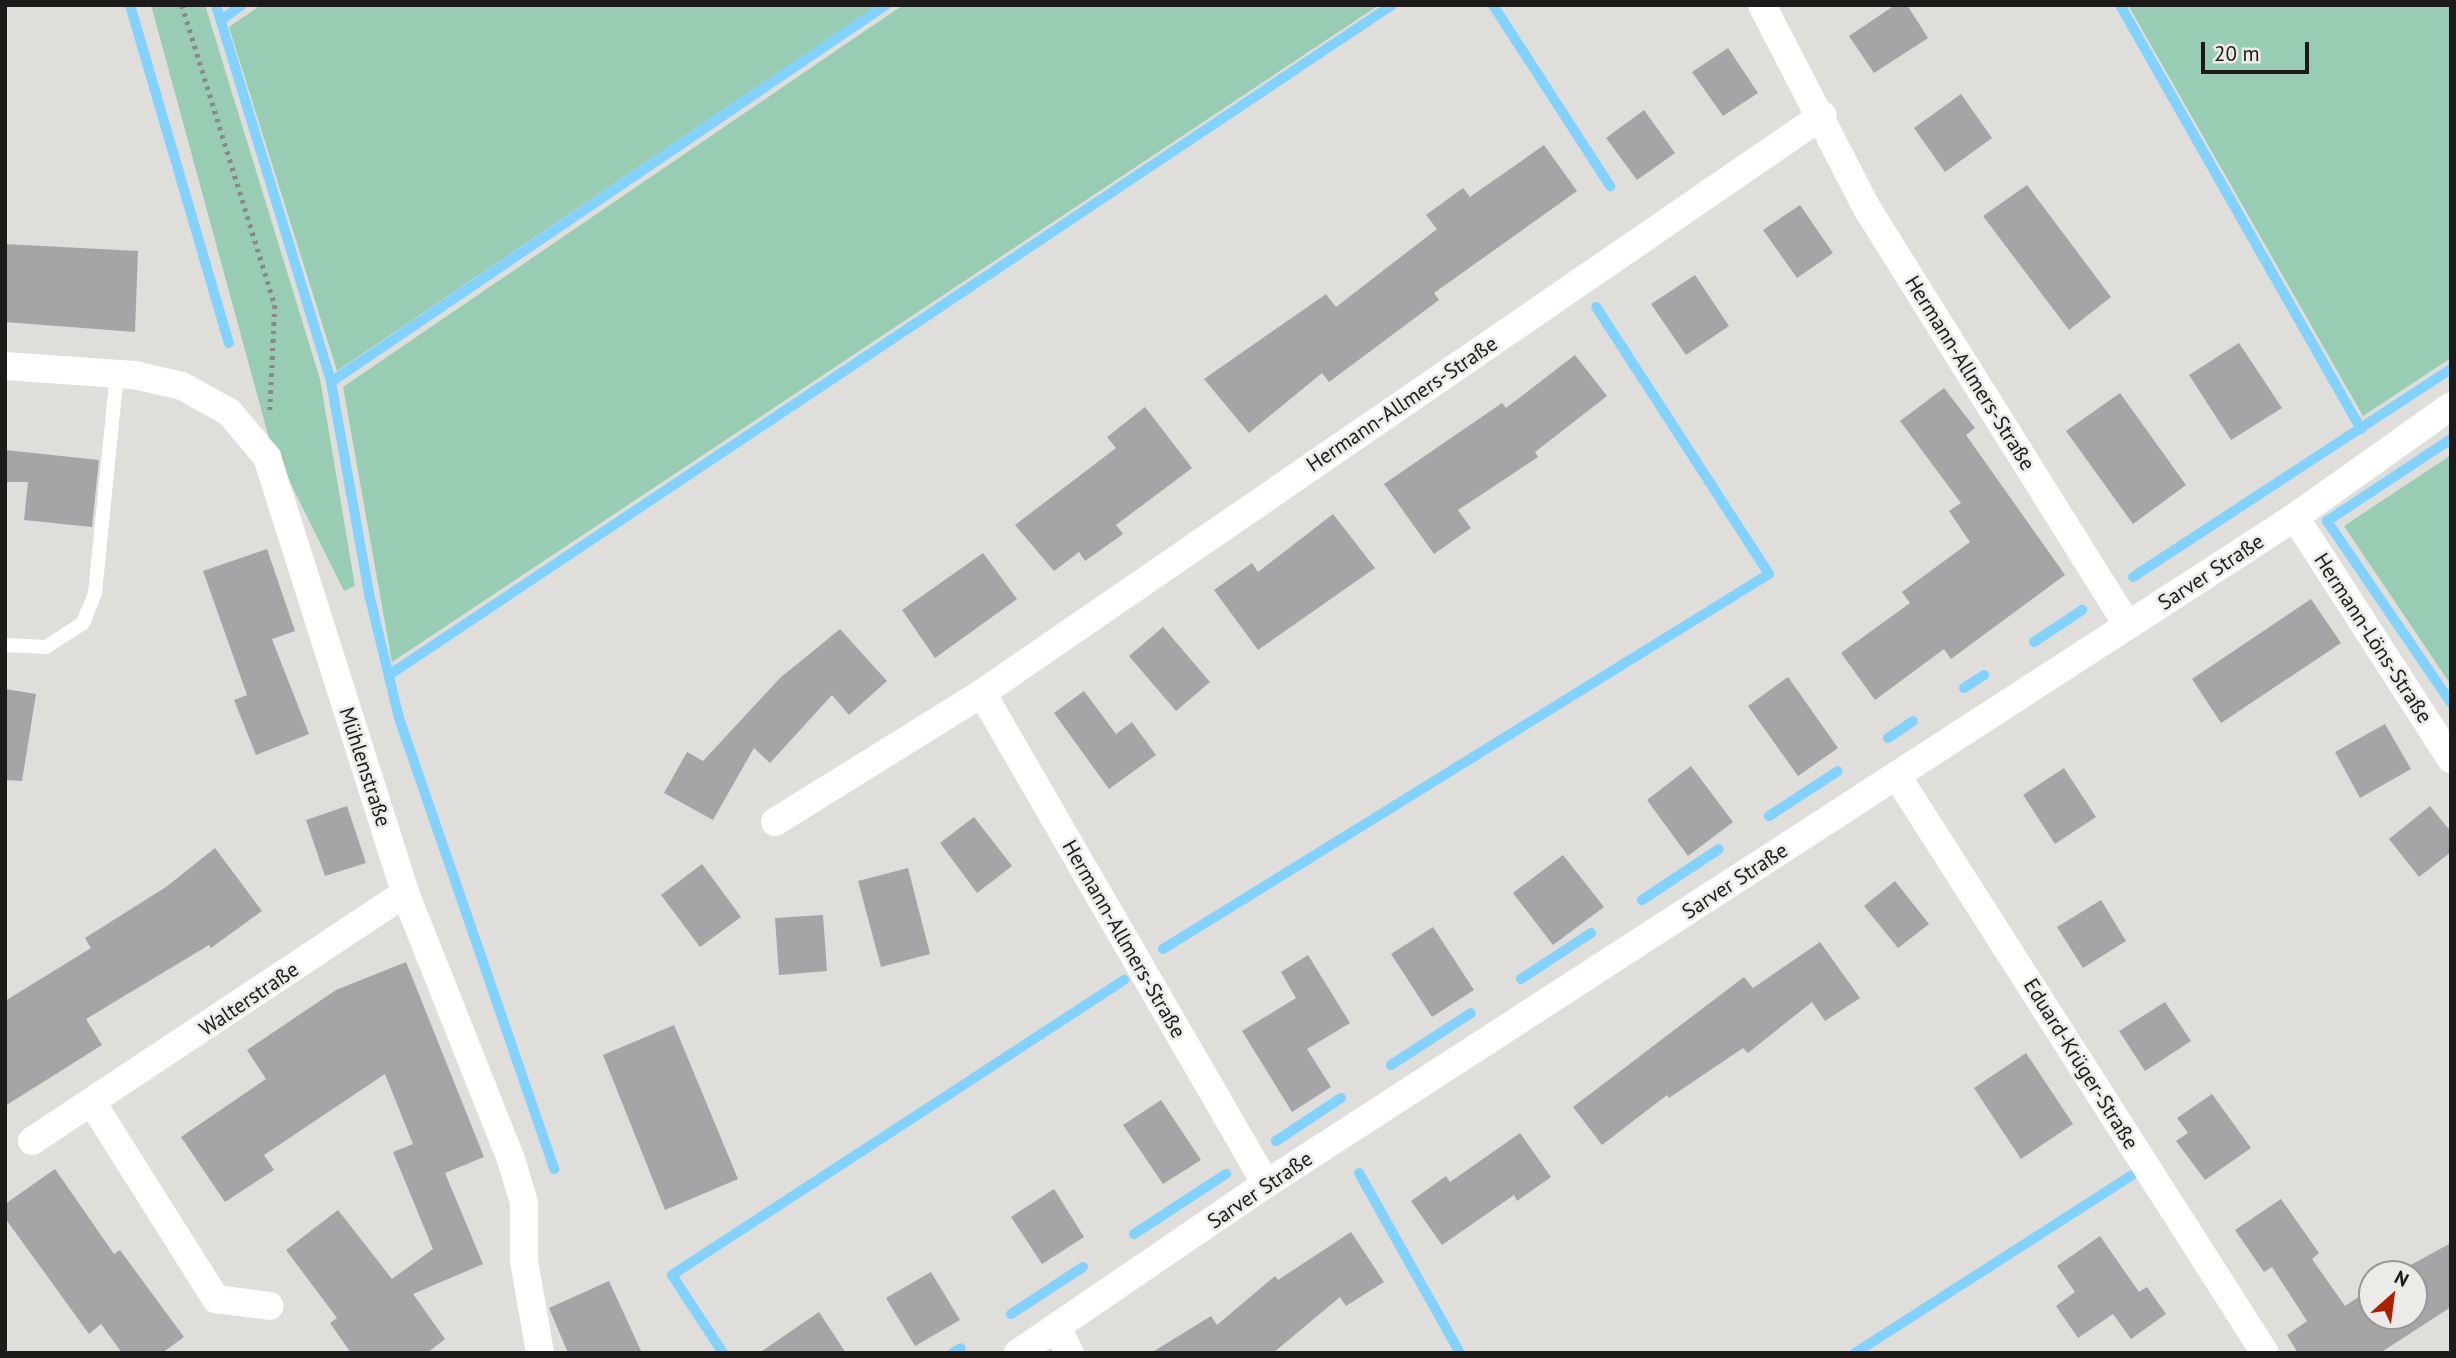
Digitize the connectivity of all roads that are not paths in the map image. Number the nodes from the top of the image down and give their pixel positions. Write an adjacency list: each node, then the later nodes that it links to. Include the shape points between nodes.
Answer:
1 (1762, 5): 2 (street, Hermann-Allmers-Straße)
2 (1823, 115): 7 (street, Hermann-Allmers-Straße, via 1868,210); 9 (street, Hermann-Allmers-Straße)
3 (5, 366): 4 (street, Mühlenstraße)
4 (117, 374): 8 (lane, via 94,593 83,623 46,647); 13 (street, Mühlenstraße, via 182,386 229,412 267,457)
5 (2451, 406): 6 (street, Sarver Straße)
6 (2295, 517): 7 (street, Sarver Straße); 10 (street, Hermann-Löns-Straße)
7 (2127, 625): 11 (street, Sarver Straße)
8 (5, 645)
9 (982, 693): 12 (street, Hermann-Allmers-Straße); 16 (street, Hermann-Allmers-Straße)
10 (2451, 759)
11 (1898, 776): 16 (street, Sarver Straße); 22 (street, Eduard-Krüger-Straße)
12 (775, 822)
13 (405, 893): 14 (street, Walterstraße); 19 (street, Mühlenstraße, via 524,1203 524,1261)
14 (93, 1104): 15 (street, Walterstraße); 17 (street, via 216,1299)
15 (32, 1141)
16 (1266, 1184): 18 (street, Sarver Straße)
17 (271, 1306)
18 (1057, 1328): 20 (street, Sarver Straße); 21 (street)
19 (540, 1353)
20 (1018, 1353)
21 (1070, 1353)
22 (2265, 1353)

